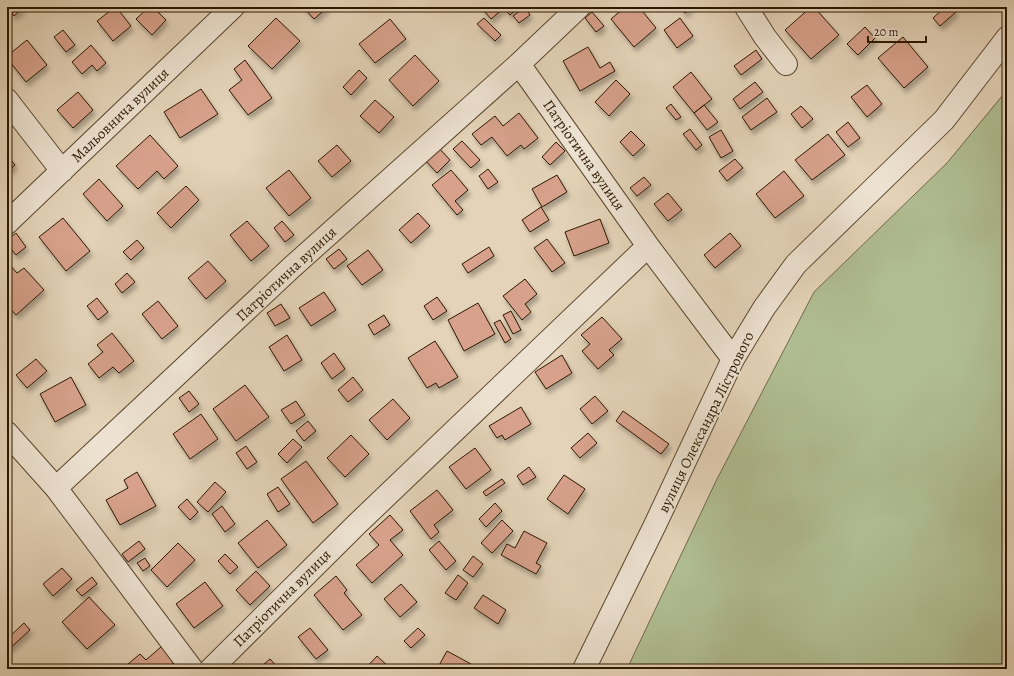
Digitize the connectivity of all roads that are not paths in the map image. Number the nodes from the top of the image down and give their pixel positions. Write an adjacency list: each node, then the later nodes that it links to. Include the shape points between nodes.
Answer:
1 (233, 7): 8 (street, Мальовнича вулиця)
2 (579, 7): 5 (street, Патріотична вулиця)
3 (746, 7): 6 (street)
4 (1007, 38): 11 (street, вулиця Олександра Лістрового, via 944,120 796,264 764,308)
5 (520, 64): 10 (street, Патріотична вулиця); 13 (street, Патріотична вулиця, via 292,267)
6 (786, 64)
7 (7, 100): 8 (street)
8 (62, 171): 9 (street, Мальовнича вулиця)
9 (7, 222)
10 (648, 246): 11 (street, Патріотична вулиця); 15 (street, Патріотична вулиця, via 357,524)
11 (733, 359): 16 (street, вулиця Олександра Лістрового)
12 (7, 433): 13 (street)
13 (56, 488): 14 (street)
14 (192, 669)
15 (211, 669)
16 (584, 669)

